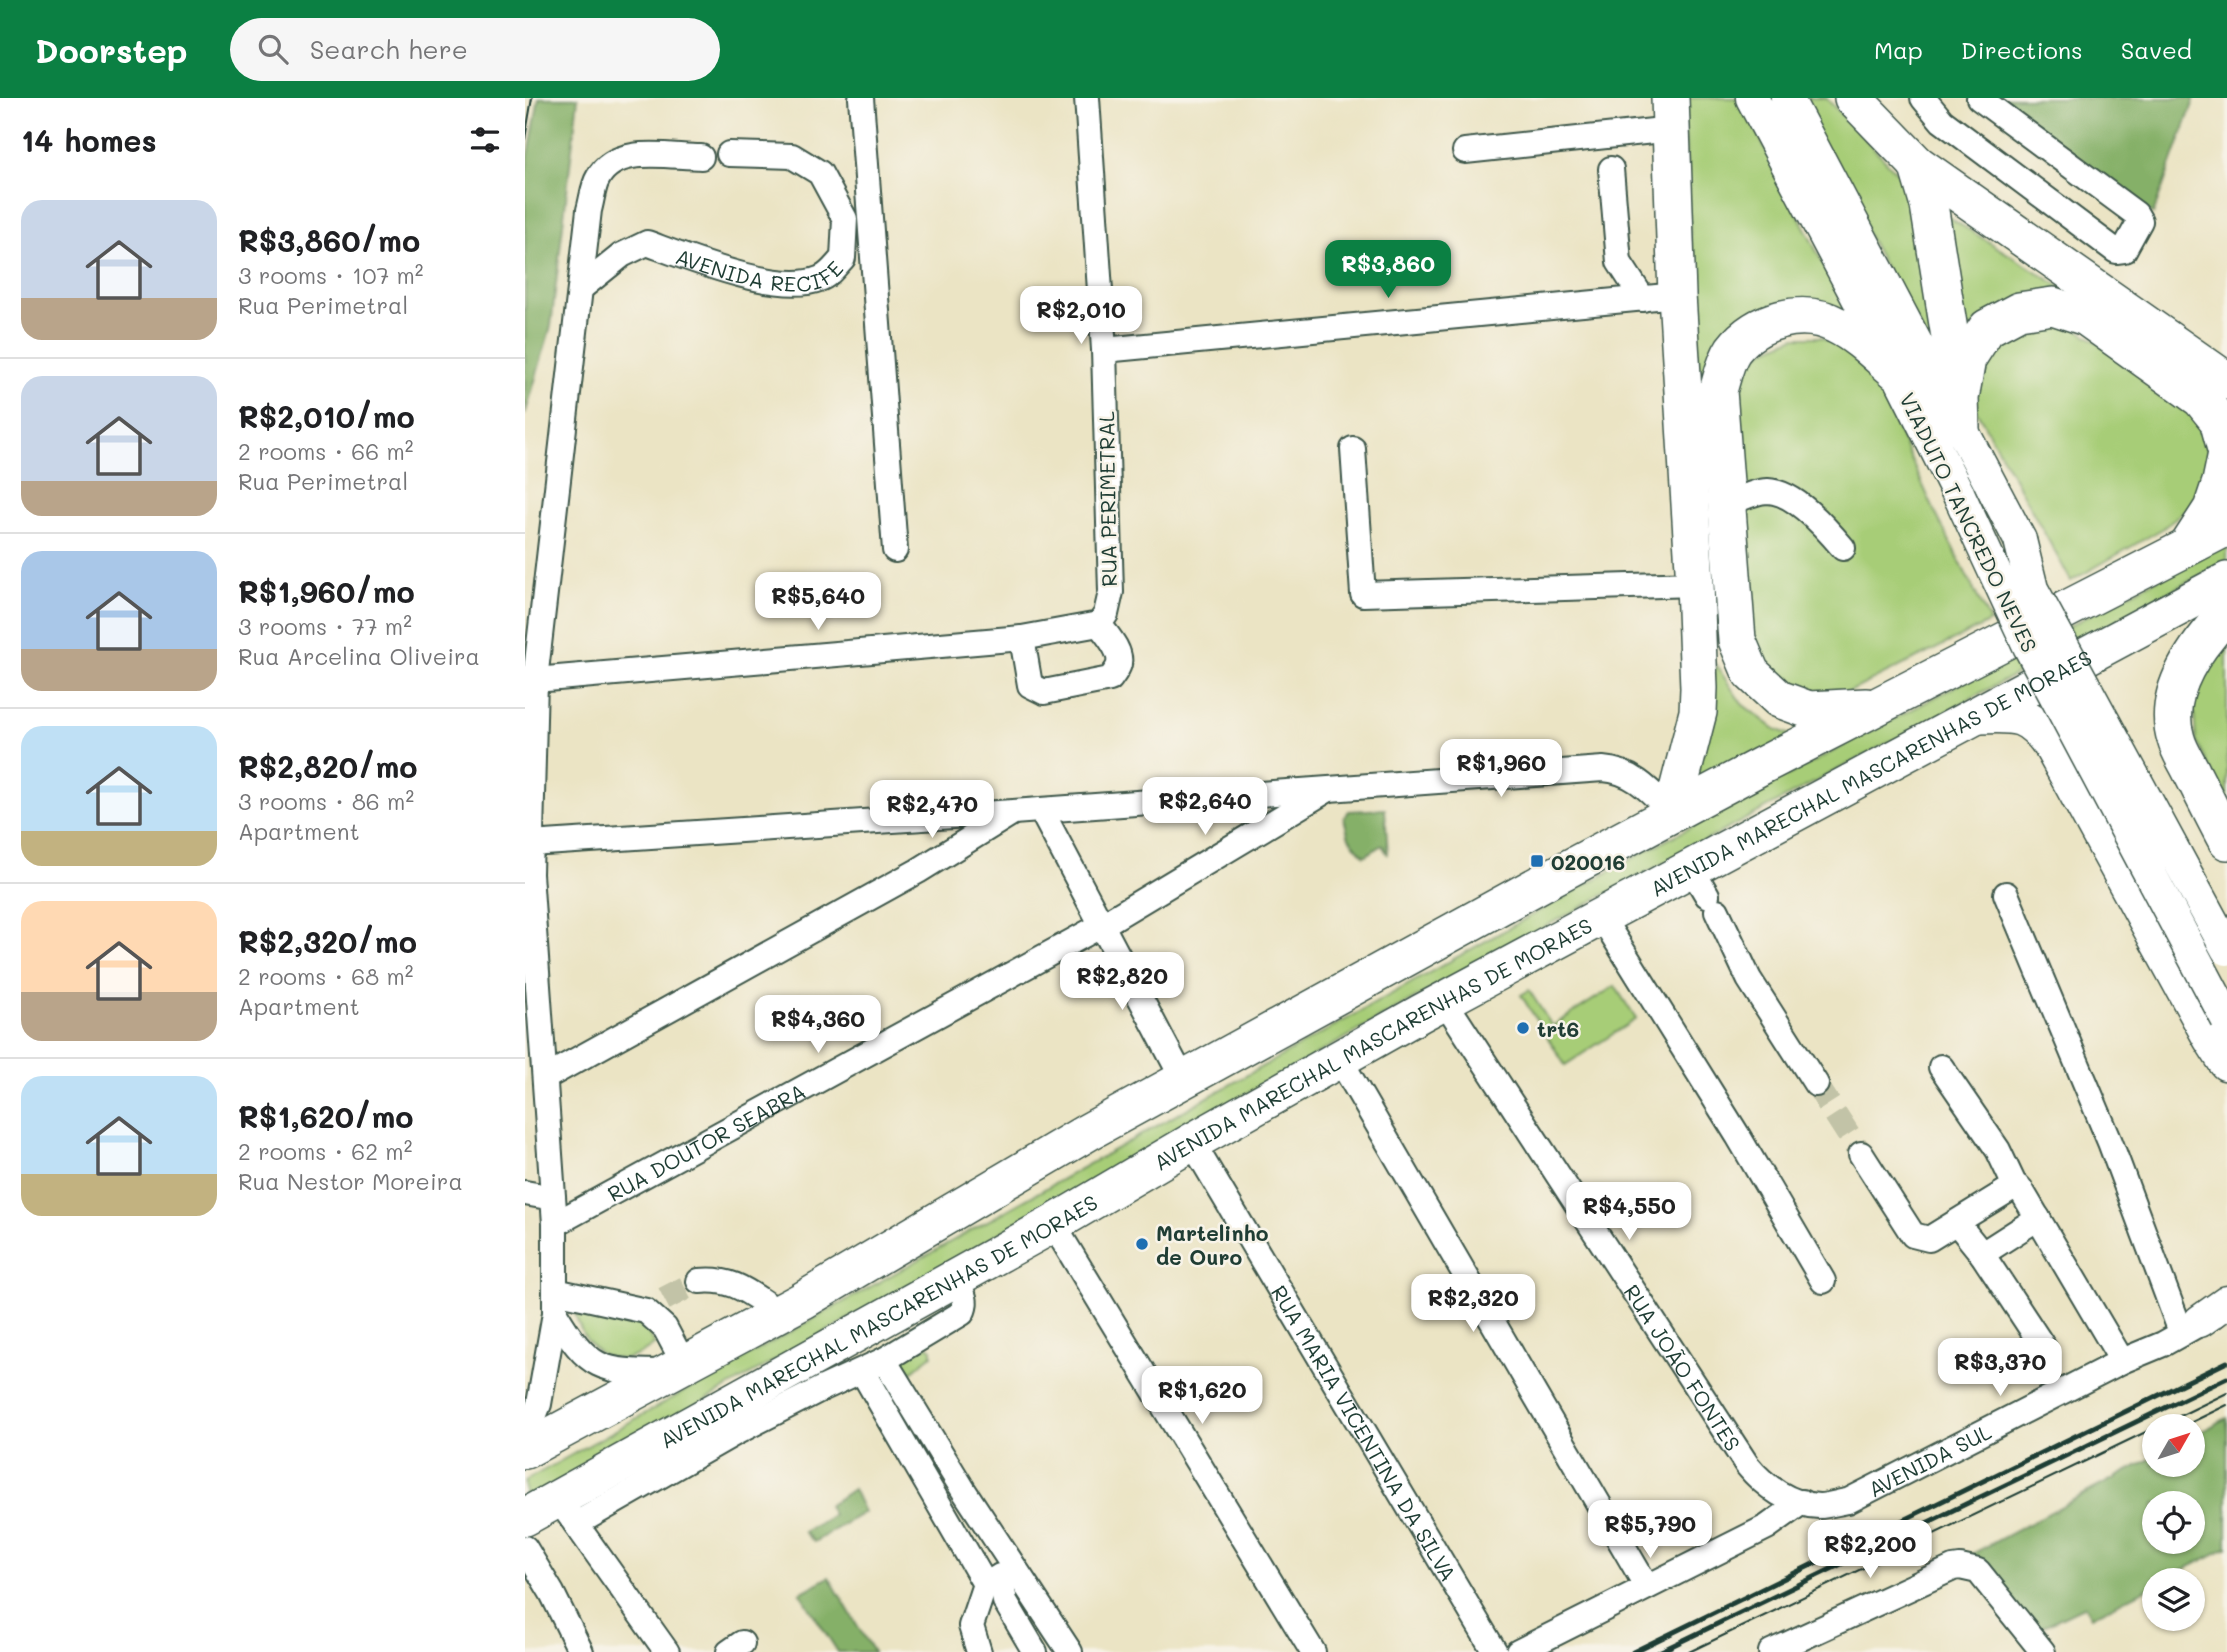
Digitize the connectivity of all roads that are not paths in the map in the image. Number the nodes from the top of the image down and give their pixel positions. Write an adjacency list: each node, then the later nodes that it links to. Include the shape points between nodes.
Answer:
1 (861, 98): 26 (street)
2 (1087, 98): 16 (street, RUA PERIMETRAL)
3 (1752, 98): 17 (main road, VIADUTO TANCREDO NEVES)
4 (1787, 98): 19 (main road, VIADUTO TANCREDO NEVES)
5 (1853, 98): 12 (highway)
6 (1923, 98): 7 (street, via 1942,121 2116,251 2124,250 2140,221 2136,214)
7 (1979, 98)
8 (1671, 114): 9 (street); 15 (highway)
9 (1465, 151)
10 (729, 154): 14 (street, AVENIDA RECIFE, via 792,156 820,173 845,219 843,258 823,278 800,285 732,273 647,243 622,255)
11 (701, 157): 14 (street, via 629,156 613,162 598,177 589,210)
12 (1917, 164): 18 (highway); 19 (highway, via 1929,205)
13 (1611, 170): 15 (street, via 1619,262)
14 (581, 288): 33 (street)
15 (1660, 297): 16 (street); 29 (highway)
16 (1104, 350): 31 (street, RUA PERIMETRAL, via 1111,592 1106,614)
17 (1897, 372): 19 (main road, VIADUTO TANCREDO NEVES); 22 (highway, via 1847,331 1815,317 1777,320 1752,332 1733,351 1718,391)
18 (2227, 381)
19 (1952, 423): 21 (main road, VIADUTO TANCREDO NEVES); 24 (main road, VIADUTO TANCREDO NEVES); 27 (highway, via 1967,359 1987,328 2019,311 2053,306 2086,317 2201,399 2218,420 2227,453 2221,482 2212,509)
20 (1353, 449): 29 (street, via 1363,594)
21 (1959, 495): 49 (main road, bridge); 51 (main road, VIADUTO TANCREDO NEVES, bridge, via 2029,646)
22 (1725, 505): 25 (street, via 1757,493 1778,493 1817,520); 34 (highway, via 1737,640 1751,673 1779,699 1809,710)
23 (2227, 527): 27 (highway)
24 (2020, 540): 45 (main road, VIADUTO TANCREDO NEVES, bridge); 48 (main road, bridge, via 2032,589)
25 (1843, 548)
26 (895, 550)
27 (2185, 550): 34 (highway)
28 (2227, 581): 35 (highway, AVENIDA MARECHAL MASCARENHAS DE MORAES)
29 (1695, 584): 39 (highway, via 1698,712)
30 (2227, 614): 41 (highway, via 2189,662 2179,683 2172,722 2176,740)
31 (1098, 624): 32 (street); 32 (street, via 1119,658 1110,679 1044,692 1030,685)
32 (1022, 638): 33 (street)
33 (535, 680): 40 (street)
34 (1878, 707): 39 (highway)
35 (1979, 715): 43 (highway, AVENIDA MARECHAL MASCARENHAS DE MORAES); 53 (highway, via 2017,715 2039,727)
36 (1331, 788): 37 (street); 39 (street, via 1603,769 1634,778); 47 (street, RUA DOUTOR SEABRA)
37 (1041, 810): 38 (street); 47 (street)
38 (1013, 812): 40 (street); 55 (street, via 918,871)
39 (1672, 813): 56 (highway)
40 (529, 835): 42 (street)
41 (2227, 841)
42 (528, 873): 55 (street)
43 (1705, 892): 46 (highway, AVENIDA MARECHAL MASCARENHAS DE MORAES); 57 (street, via 1749,979)
44 (2006, 894): 74 (street, via 2111,1142)
45 (2227, 911)
46 (1601, 916): 50 (highway, AVENIDA MARECHAL MASCARENHAS DE MORAES); 69 (street)
47 (1102, 925): 56 (street); 65 (street, RUA DOUTOR SEABRA)
48 (2227, 949)
49 (2227, 978)
50 (1444, 1000): 52 (highway, AVENIDA MARECHAL MASCARENHAS DE MORAES); 83 (street, RUA JOÃO FONTES, via 1747,1465 1772,1490)
51 (2227, 1019)
52 (1339, 1058): 58 (highway, AVENIDA MARECHAL MASCARENHAS DE MORAES); 88 (street)
53 (2227, 1062)
54 (1941, 1067): 60 (street, via 1998,1150)
55 (546, 1077): 62 (street)
56 (1183, 1079): 73 (highway)
57 (1816, 1084)
58 (1192, 1142): 66 (highway, AVENIDA MARECHAL MASCARENHAS DE MORAES); 95 (street, RUA MARIA VICENTINA DA SILVA)
59 (1861, 1154): 64 (street, via 1913,1235 1929,1239)
60 (2015, 1186): 63 (street); 64 (street)
61 (525, 1193): 62 (street)
62 (553, 1198): 65 (street)
63 (2038, 1218): 67 (street); 77 (street)
64 (1957, 1223): 67 (street)
65 (555, 1224): 71 (street)
66 (1053, 1224): 68 (highway, AVENIDA MARECHAL MASCARENHAS DE MORAES); 94 (street)
67 (1982, 1254): 76 (street)
68 (955, 1279): 75 (highway, AVENIDA MARECHAL MASCARENHAS DE MORAES); 78 (street, via 966,1299 962,1313)
69 (1823, 1281)
70 (699, 1282): 73 (street, via 731,1282)
71 (555, 1302): 79 (street, via 572,1342 603,1367 628,1372); 79 (street, via 655,1305); 81 (street, via 539,1404)
72 (2227, 1302): 74 (main road)
73 (780, 1313): 79 (highway)
74 (2203, 1321): 77 (street, AVENIDA SUL)
75 (862, 1330): 78 (street); 80 (highway, AVENIDA MARECHAL MASCARENHAS DE MORAES)
76 (2044, 1348)
77 (2122, 1362): 83 (street, AVENIDA SUL, via 1848,1501 1819,1506)
78 (875, 1365): 80 (street); 87 (street); 87 (street, via 964,1491)
79 (676, 1368): 82 (highway)
80 (727, 1422): 84 (highway, AVENIDA MARECHAL MASCARENHAS DE MORAES)
81 (525, 1439)
82 (525, 1450)
83 (1802, 1502): 88 (street, via 1767,1527)
84 (567, 1511): 85 (highway, AVENIDA MARECHAL MASCARENHAS DE MORAES); 90 (street)
85 (525, 1517)
86 (525, 1548): 89 (street)
87 (1000, 1576): 91 (street, via 971,1626); 92 (street, via 1005,1601); 93 (street)
88 (1647, 1587): 96 (street)
89 (581, 1652)
90 (667, 1652)
91 (979, 1652)
92 (1035, 1652)
93 (1070, 1652)
94 (1313, 1652)
95 (1495, 1652)
96 (1518, 1652)
97 (1771, 1652): 98 (street, via 1953,1568 1978,1571)
98 (2043, 1652)

